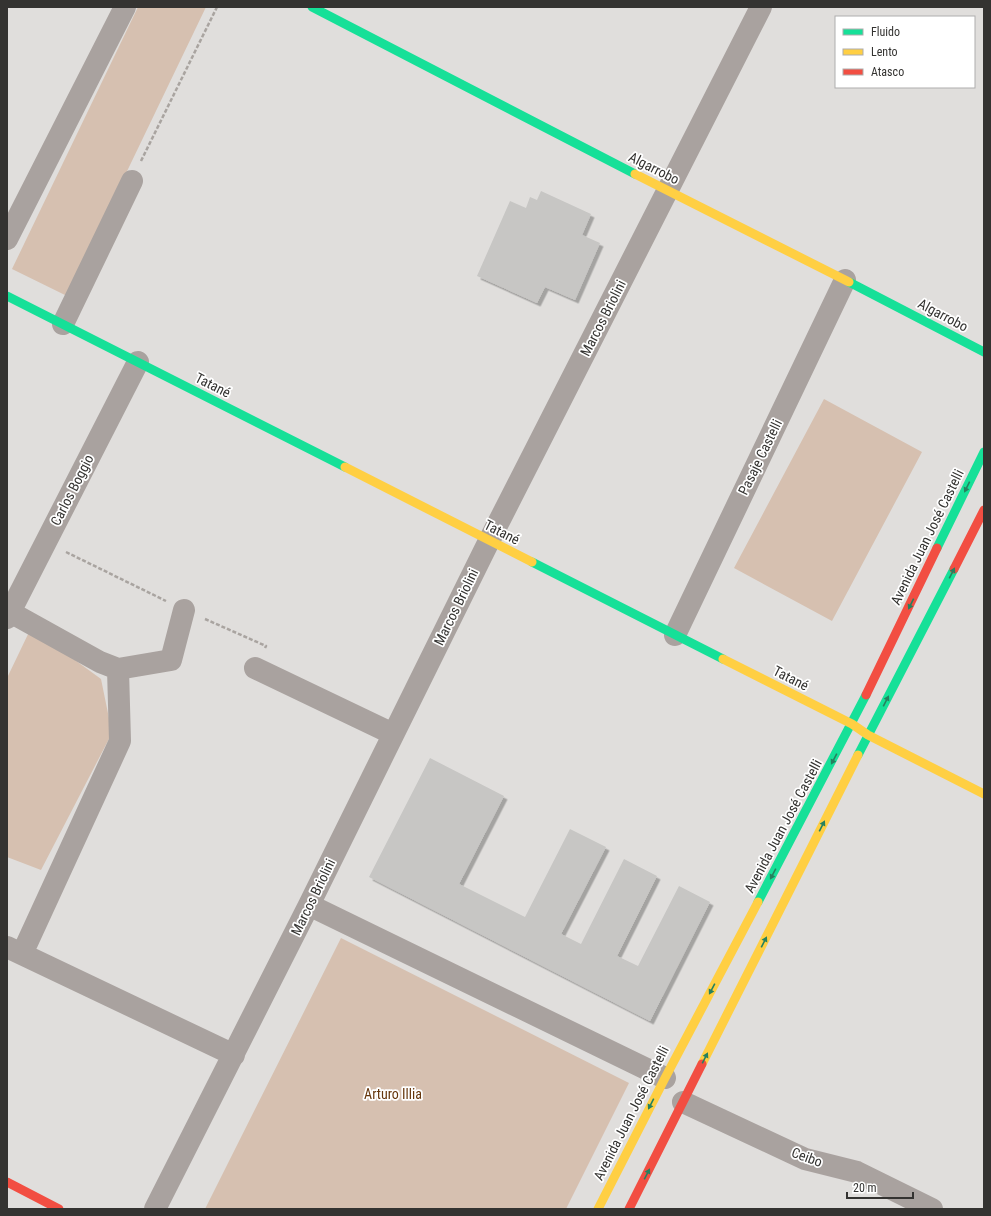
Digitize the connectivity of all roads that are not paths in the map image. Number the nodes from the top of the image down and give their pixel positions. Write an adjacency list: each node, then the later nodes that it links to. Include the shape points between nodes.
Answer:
1 (126, 7): 6 (street)
2 (312, 7): 5 (street, Algarrobo)
3 (761, 7): 5 (street, Marcos Briolini)
4 (132, 181): 9 (street)
5 (668, 191): 7 (street, Algarrobo); 14 (street, Marcos Briolini)
6 (7, 239)
7 (845, 280): 10 (street, Algarrobo); 17 (street, Pasaje Castelli)
8 (7, 296): 9 (street, Tatané)
9 (63, 324): 11 (street, Tatané)
10 (984, 352)
11 (138, 362): 14 (street, Tatané); 16 (street, Carlos Boggio)
12 (984, 452): 20 (street, Avenida Juan José Castelli, one-way to 20)
13 (984, 510): 22 (street, one-way to 13)
14 (490, 541): 17 (street, Tatané); 21 (street, Marcos Briolini)
15 (184, 610): 19 (street, via 171,660)
16 (9, 615): 19 (street)
17 (675, 635): 20 (street, Tatané)
18 (255, 668): 21 (street)
19 (118, 669): 25 (street, via 120,741)
20 (852, 724): 22 (street, Tatané); 27 (street, Avenida Juan José Castelli, one-way to 27)
21 (393, 734): 24 (street, Marcos Briolini)
22 (868, 735): 23 (street, Tatané); 28 (street, one-way to 22)
23 (984, 794)
24 (309, 905): 26 (street, Marcos Briolini); 27 (street)
25 (15, 950): 26 (street)
26 (234, 1055): 31 (street, Marcos Briolini)
27 (665, 1078): 32 (street, Avenida Juan José Castelli, one-way to 32)
28 (683, 1102): 33 (street, one-way to 28); 34 (street, Ceibo, via 805,1158 857,1172)
29 (7, 1182): 30 (street)
30 (59, 1209)
31 (155, 1209)
32 (598, 1209)
33 (629, 1209)
34 (932, 1209)

